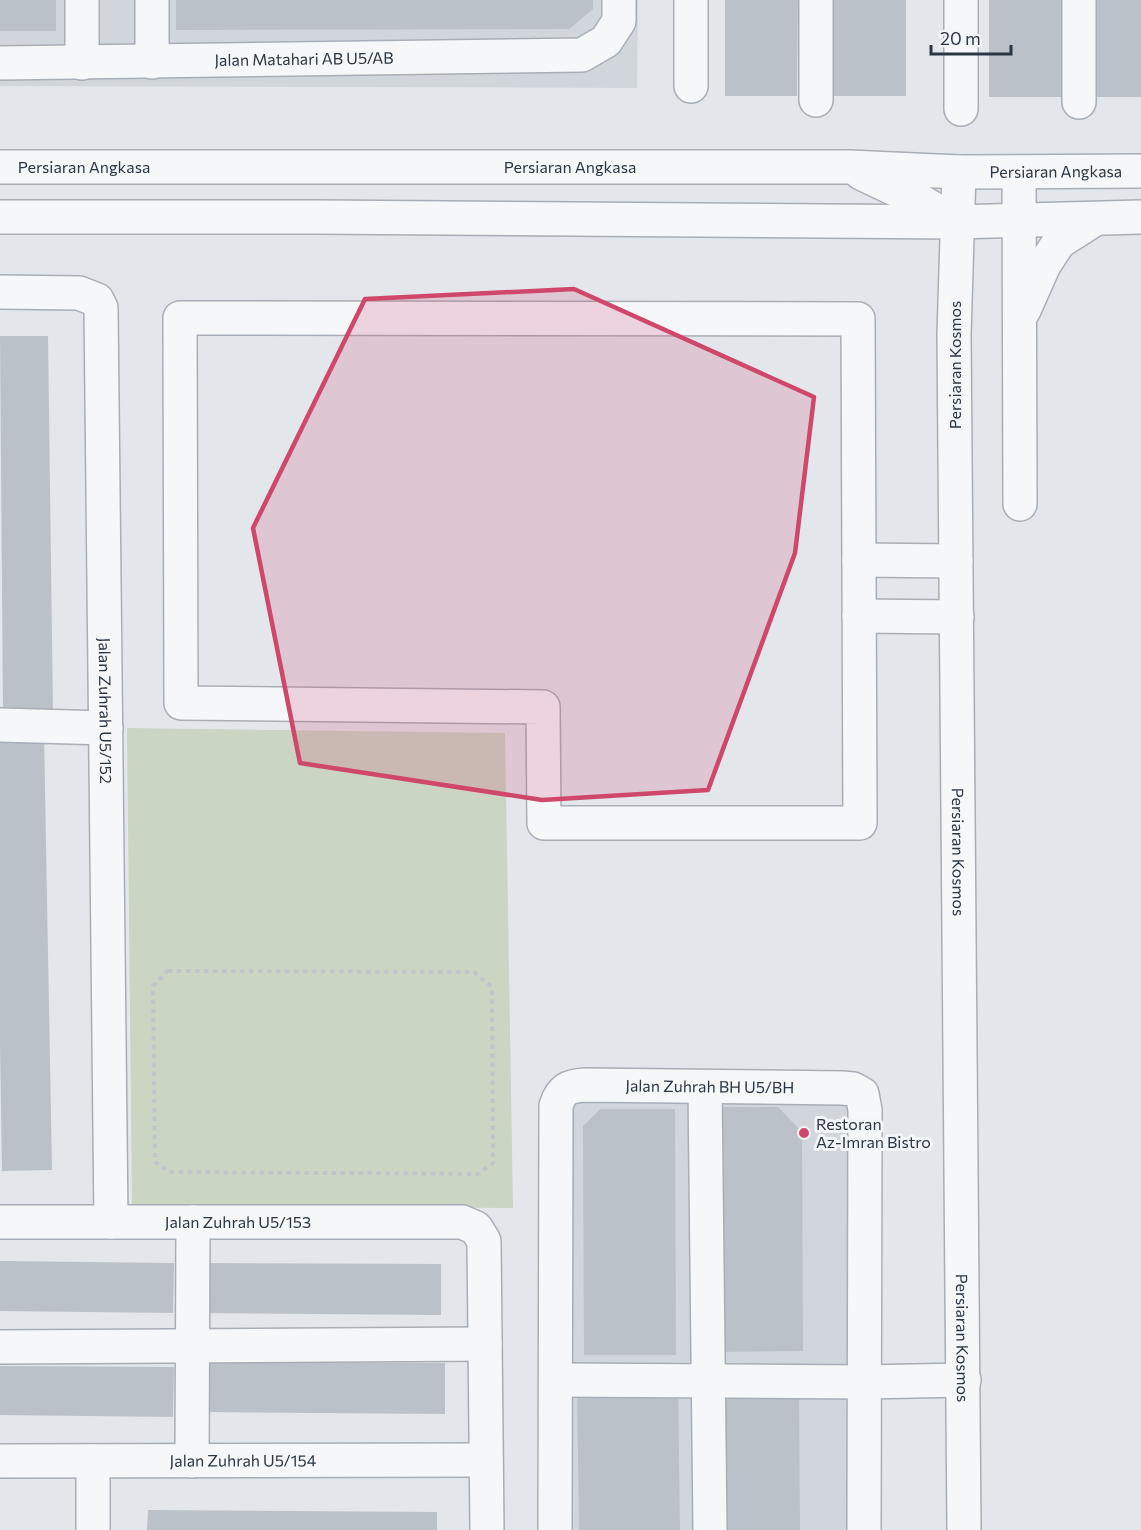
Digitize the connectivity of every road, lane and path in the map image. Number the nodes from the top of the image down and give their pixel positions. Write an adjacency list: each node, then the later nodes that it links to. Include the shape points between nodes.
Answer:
1 (82, 0): 10 (street)
2 (152, 0): 8 (street)
3 (620, 0): 8 (street, Jalan Matahari AB U5/AB, via 620,21 606,41 582,55)
4 (691, 0): 11 (street)
5 (816, 0): 12 (street)
6 (961, 0): 14 (street)
7 (1079, 0): 13 (street)
8 (152, 62): 10 (street, Jalan Matahari AB U5/AB)
9 (0, 63): 10 (street, Jalan Matahari AB U5/AB)
10 (82, 63)
11 (691, 86)
12 (816, 100)
13 (1079, 102)
14 (961, 109)
15 (0, 167): 16 (street, Persiaran Angkasa)
16 (849, 167): 17 (street, Persiaran Angkasa); 24 (street)
17 (959, 171): 18 (street, Persiaran Angkasa); 24 (street, Persiaran Kosmos)
18 (1019, 171): 19 (street, Persiaran Angkasa); 23 (street)
19 (1141, 171)
20 (0, 217): 24 (street)
21 (1096, 218): 22 (street); 23 (street); 26 (street, via 1059,242)
22 (1141, 218)
23 (1020, 221): 24 (street); 26 (street)
24 (956, 222): 29 (street, Persiaran Kosmos)
25 (0, 292): 33 (street, Jalan Zuhrah U5/152, via 79,293 97,300 101,308)
26 (1019, 320): 27 (street)
27 (1020, 504)
28 (859, 560): 29 (street); 30 (street); 30 (street, via 858,318 180,318 181,703 543,707 544,823 860,823)
29 (956, 561): 31 (street, Persiaran Kosmos)
30 (859, 616): 31 (street)
31 (957, 617): 44 (street, Persiaran Kosmos)
32 (0, 725): 33 (street)
33 (106, 728): 37 (street, Jalan Zuhrah U5/152)
34 (168, 971): 34 (path, via 474,972 492,987 493,1163 478,1174 169,1172 155,1162 153,986)
35 (705, 1087): 42 (street, Jalan Zuhrah BH U5/BH, via 585,1085 564,1089 559,1095); 43 (street); 45 (street, Jalan Zuhrah BH U5/BH, via 842,1088 862,1094)
36 (0, 1222): 37 (street, Jalan Zuhrah U5/153)
37 (111, 1222): 38 (street, Jalan Zuhrah U5/153)
38 (193, 1222): 39 (street, Jalan Zuhrah U5/153, via 462,1221 476,1228 484,1241); 40 (street)
39 (485, 1344): 40 (street); 46 (street)
40 (192, 1346): 41 (street); 49 (street)
41 (0, 1347)
42 (556, 1380): 43 (street); 52 (street, Jalan Zuhrah BH U5/BH)
43 (708, 1380): 45 (street); 53 (street)
44 (964, 1380): 45 (street); 55 (street, Persiaran Kosmos)
45 (864, 1382): 54 (street, Jalan Zuhrah BH U5/BH)
46 (486, 1460): 49 (street, Jalan Zuhrah U5/154); 51 (street)
47 (0, 1461): 48 (street, Jalan Zuhrah U5/154)
48 (93, 1461): 49 (street, Jalan Zuhrah U5/154); 50 (street)
49 (192, 1461)
50 (93, 1530)
51 (487, 1530)
52 (555, 1530)
53 (710, 1530)
54 (864, 1530)
55 (964, 1530)

